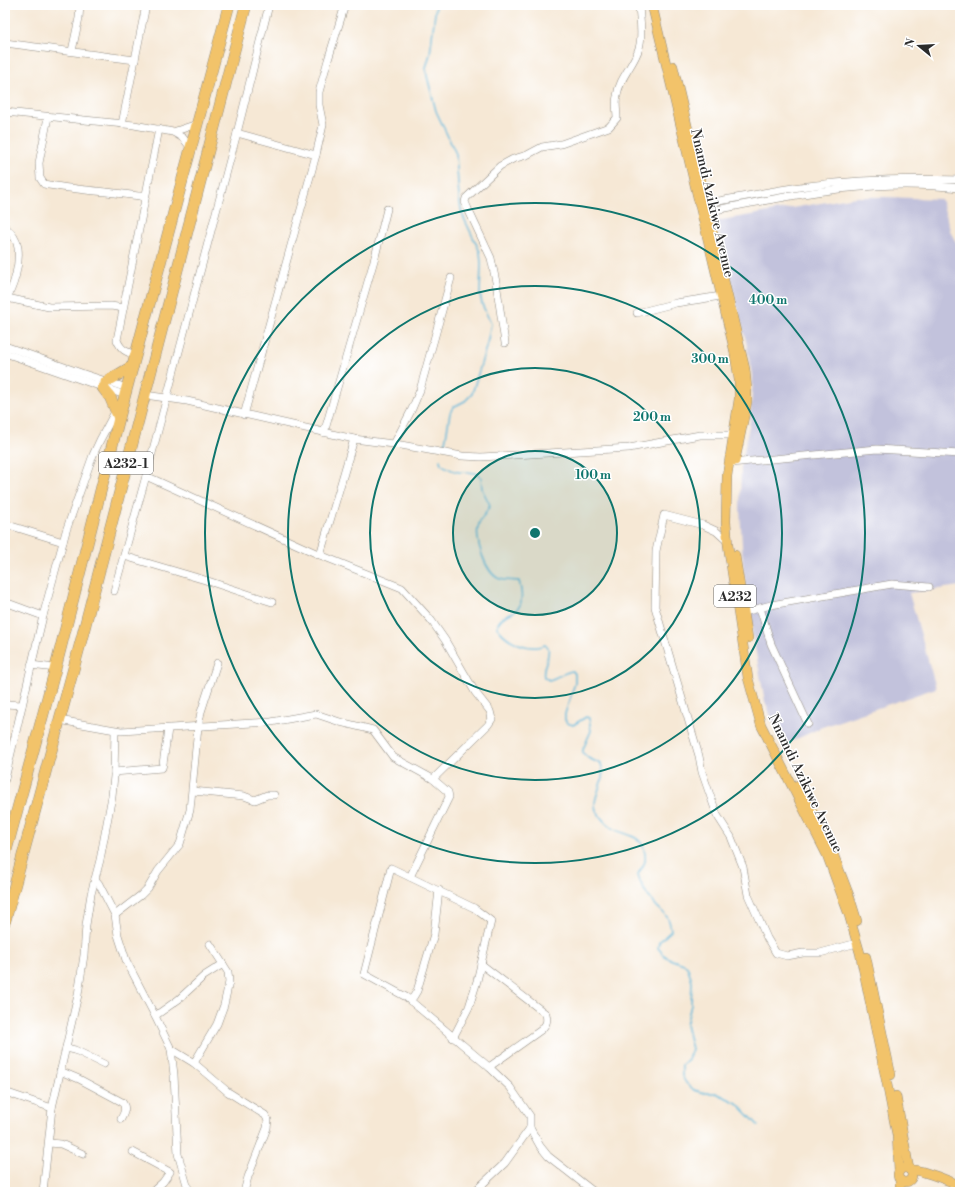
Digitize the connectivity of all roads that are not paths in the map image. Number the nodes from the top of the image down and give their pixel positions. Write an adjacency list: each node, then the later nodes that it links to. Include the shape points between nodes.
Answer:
1 (80, 5): 11 (street)
2 (146, 5): 12 (street)
3 (229, 5): 16 (highway, A232-1)
4 (246, 5): 40 (highway, A232-1)
5 (269, 5): 19 (street)
6 (345, 5): 21 (street, via 319,92 323,125)
7 (640, 5): 34 (street, via 640,48 620,85 616,97 617,118 609,128 561,144 542,147 513,159 500,166 466,198 465,202 491,258)
8 (652, 5): 30 (main road, Nnamdi Azikiwe Avenue / A232)
9 (658, 5): 25 (main road, Nnamdi Azikiwe Avenue / A232)
10 (5, 42): 11 (street)
11 (72, 51): 12 (street)
12 (135, 60): 15 (street)
13 (5, 112): 14 (street)
14 (48, 117): 15 (street); 24 (street, via 39,163 40,178 44,184)
15 (122, 124): 17 (street)
16 (197, 124): 18 (street); 20 (highway, A232-1)
17 (159, 129): 18 (street); 24 (street)
18 (173, 132): 20 (street, via 183,138)
19 (237, 133): 21 (street); 41 (street)
20 (191, 148): 37 (highway, A232-1)
21 (316, 154): 43 (street)
22 (960, 180): 25 (street, via 857,181 808,186)
23 (960, 188): 27 (street, via 893,185 861,187 761,202)
24 (145, 197): 32 (street)
25 (706, 203): 27 (main road, Nnamdi Azikiwe Avenue / A232)
26 (387, 209): 44 (street)
27 (709, 213): 49 (main road, Nnamdi Azikiwe Avenue / A232, via 746,382 745,416)
28 (5, 227): 31 (street, via 13,236 18,248 17,266)
29 (451, 278): 47 (street, via 420,390)
30 (721, 296): 33 (street, via 676,303); 45 (main road, Nnamdi Azikiwe Avenue / A232, via 739,380)
31 (6, 299): 32 (street, via 49,307)
32 (123, 308): 37 (street, via 117,340 120,347)
33 (637, 313)
34 (505, 343)
35 (5, 346): 38 (street)
36 (5, 353): 38 (street)
37 (134, 361): 38 (highway); 39 (highway, A232-1)
38 (104, 385): 39 (street); 42 (highway)
39 (126, 392): 42 (highway, A232-1)
40 (145, 395): 41 (street); 68 (highway, A232-1)
41 (166, 398): 43 (street); 50 (street)
42 (118, 414): 53 (street, via 93,455); 65 (highway, A232-1)
43 (244, 415): 44 (street)
44 (324, 433): 46 (street)
45 (734, 435): 47 (street, via 700,435 629,448 481,457); 49 (main road, Nnamdi Azikiwe Avenue / A232)
46 (354, 439): 47 (street); 54 (street)
47 (394, 444)
48 (960, 454): 49 (street, via 876,449)
49 (732, 463): 52 (main road, Nnamdi Azikiwe Avenue / A232, via 726,508); 61 (main road, Nnamdi Azikiwe Avenue / A232, via 732,528)
50 (146, 476): 54 (street); 55 (street)
51 (5, 524): 53 (street)
52 (727, 541): 84 (main road, Nnamdi Azikiwe Avenue / A232, via 747,672 757,714 768,741 827,855); 84 (street, via 716,531 703,525 664,515 656,551 655,607 705,779 717,815 731,837 743,867 748,895 766,938 776,953 787,956 820,953)
53 (63, 542): 62 (street)
54 (320, 555): 75 (street, via 402,588 431,620 475,692 490,711 492,719 488,725)
55 (124, 556): 57 (street); 59 (street)
56 (929, 587): 60 (street, via 892,584)
57 (114, 591)
58 (5, 602): 62 (street)
59 (272, 602)
60 (760, 608): 61 (street); 69 (street, via 771,644)
61 (744, 612): 104 (main road, Nnamdi Azikiwe Avenue / A232, via 754,679 762,712 778,748 829,843 857,920 872,979)
62 (43, 616): 64 (street)
63 (217, 663): 70 (street)
64 (31, 665): 65 (street); 66 (street)
65 (55, 668): 78 (highway, A232-1)
66 (22, 704): 67 (street); 74 (street)
67 (6, 705)
68 (59, 720): 72 (street); 83 (highway, A232-1)
69 (808, 724)
70 (198, 727): 71 (street); 75 (street, via 271,722 316,714 373,730 393,757); 76 (street)
71 (168, 729): 72 (street); 73 (street, via 162,768)
72 (115, 731): 73 (street)
73 (114, 772): 80 (street, via 112,796)
74 (5, 779)
75 (433, 779): 79 (street, via 448,792 449,797)
76 (193, 791): 77 (street, via 244,796 255,800); 82 (street, via 180,844 148,888)
77 (274, 795)
78 (5, 855)
79 (410, 877): 81 (street); 88 (street, via 391,868 364,970 366,975)
80 (95, 879): 82 (street); 91 (street, via 88,912 81,980)
81 (439, 890): 87 (street, via 474,908 491,921); 88 (street, via 434,934 417,991)
82 (115, 915): 89 (street, via 126,960)
83 (5, 921)
84 (857, 943): 105 (main road, Nnamdi Azikiwe Avenue / A232, via 897,1135)
85 (210, 944): 86 (street)
86 (224, 964): 89 (street, via 204,976 179,999); 94 (street, via 229,982 224,1005 217,1024)
87 (481, 964): 90 (street, via 469,1007); 95 (street, via 546,1014 548,1020 541,1030)
88 (410, 1001): 90 (street)
89 (155, 1016): 92 (street)
90 (453, 1038): 95 (street)
91 (66, 1048): 93 (street); 96 (street)
92 (171, 1049): 94 (street); 111 (street, via 178,1154)
93 (104, 1064)
94 (194, 1064): 112 (street, via 219,1086 265,1115 268,1120)
95 (489, 1067): 100 (street, via 524,1105 530,1116)
96 (60, 1071): 98 (street); 99 (street, via 122,1102 125,1109)
97 (5, 1092): 98 (street)
98 (52, 1108): 101 (street)
99 (121, 1119)
100 (530, 1128): 113 (street, via 505,1163); 114 (street, via 548,1156)
101 (49, 1143): 103 (street, via 55,1142); 109 (street)
102 (133, 1152): 110 (street, via 170,1172)
103 (83, 1154)
104 (910, 1169): 105 (main road, via 903,1168); 106 (main road); 107 (main road, A232)
105 (900, 1175): 107 (main road, via 904,1182); 115 (main road, A232)
106 (934, 1176): 107 (main road); 108 (main road)
107 (910, 1181): 116 (main road, A232)
108 (960, 1185)
109 (43, 1192)
110 (152, 1192)
111 (189, 1192)
112 (244, 1192)
113 (474, 1192)
114 (594, 1192)
115 (900, 1192)
116 (908, 1192)

